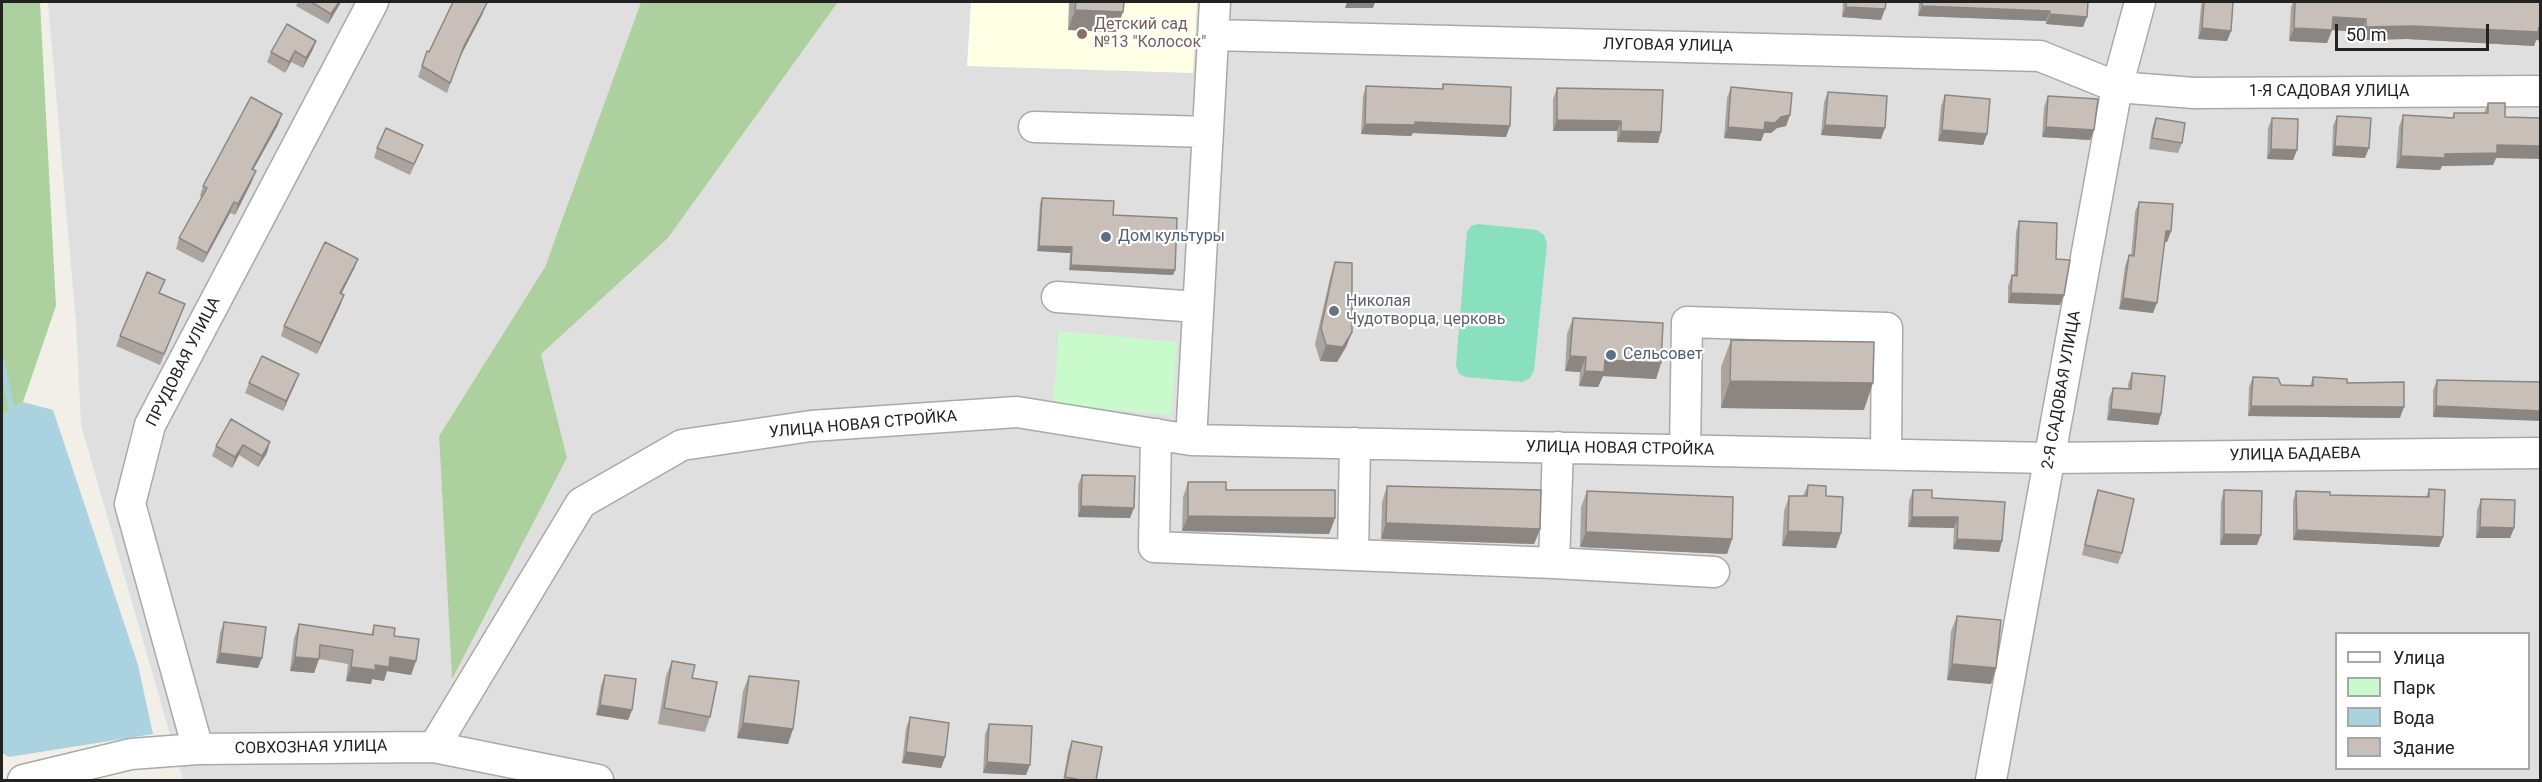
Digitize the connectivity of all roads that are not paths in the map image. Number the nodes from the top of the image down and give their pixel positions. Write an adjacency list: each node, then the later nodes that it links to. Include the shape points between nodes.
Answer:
1 (373, 2): 23 (street, ПРУДОВАЯ УЛИЦА, via 150,425 130,504)
2 (1215, 2): 4 (street)
3 (2140, 2): 5 (street, 2-Я САДОВАЯ УЛИЦА)
4 (1213, 35): 5 (street, ЛУГОВАЯ УЛИЦА, via 2040,56); 8 (street)
5 (2118, 87): 6 (street, 1-Я САДОВАЯ УЛИЦА, via 2194,93); 18 (street, 2-Я САДОВАЯ УЛИЦА)
6 (2541, 91)
7 (1034, 127): 8 (street)
8 (1208, 132): 10 (street)
9 (1057, 297): 10 (street)
10 (1198, 307): 12 (street)
11 (1156, 434): 12 (street, УЛИЦА НОВАЯ СТРОЙКА); 19 (street, via 1154,547); 22 (street, УЛИЦА НОВАЯ СТРОЙКА, via 1017,412 811,426 682,446 581,503)
12 (1191, 440): 13 (street, УЛИЦА НОВАЯ СТРОЙКА)
13 (1355, 443): 14 (street, УЛИЦА НОВАЯ СТРОЙКА); 19 (street)
14 (1558, 447): 15 (street, УЛИЦА НОВАЯ СТРОЙКА); 20 (street)
15 (1685, 450): 17 (street, УЛИЦА НОВАЯ СТРОЙКА); 17 (street, via 1687,322 1887,328)
16 (2541, 453): 18 (street, УЛИЦА БАДАЕВА)
17 (1886, 454): 18 (street, УЛИЦА НОВАЯ СТРОЙКА)
18 (2049, 458): 26 (street, 2-Я САДОВАЯ УЛИЦА)
19 (1353, 555): 20 (street)
20 (1554, 562): 21 (street)
21 (1714, 572)
22 (434, 747): 23 (street, СОВХОЗНАЯ УЛИЦА); 25 (street, СОВХОЗНАЯ УЛИЦА)
23 (198, 749): 24 (street, СОВХОЗНАЯ УЛИЦА, via 131,754)
24 (23, 780)
25 (598, 780)
26 (1991, 780)

